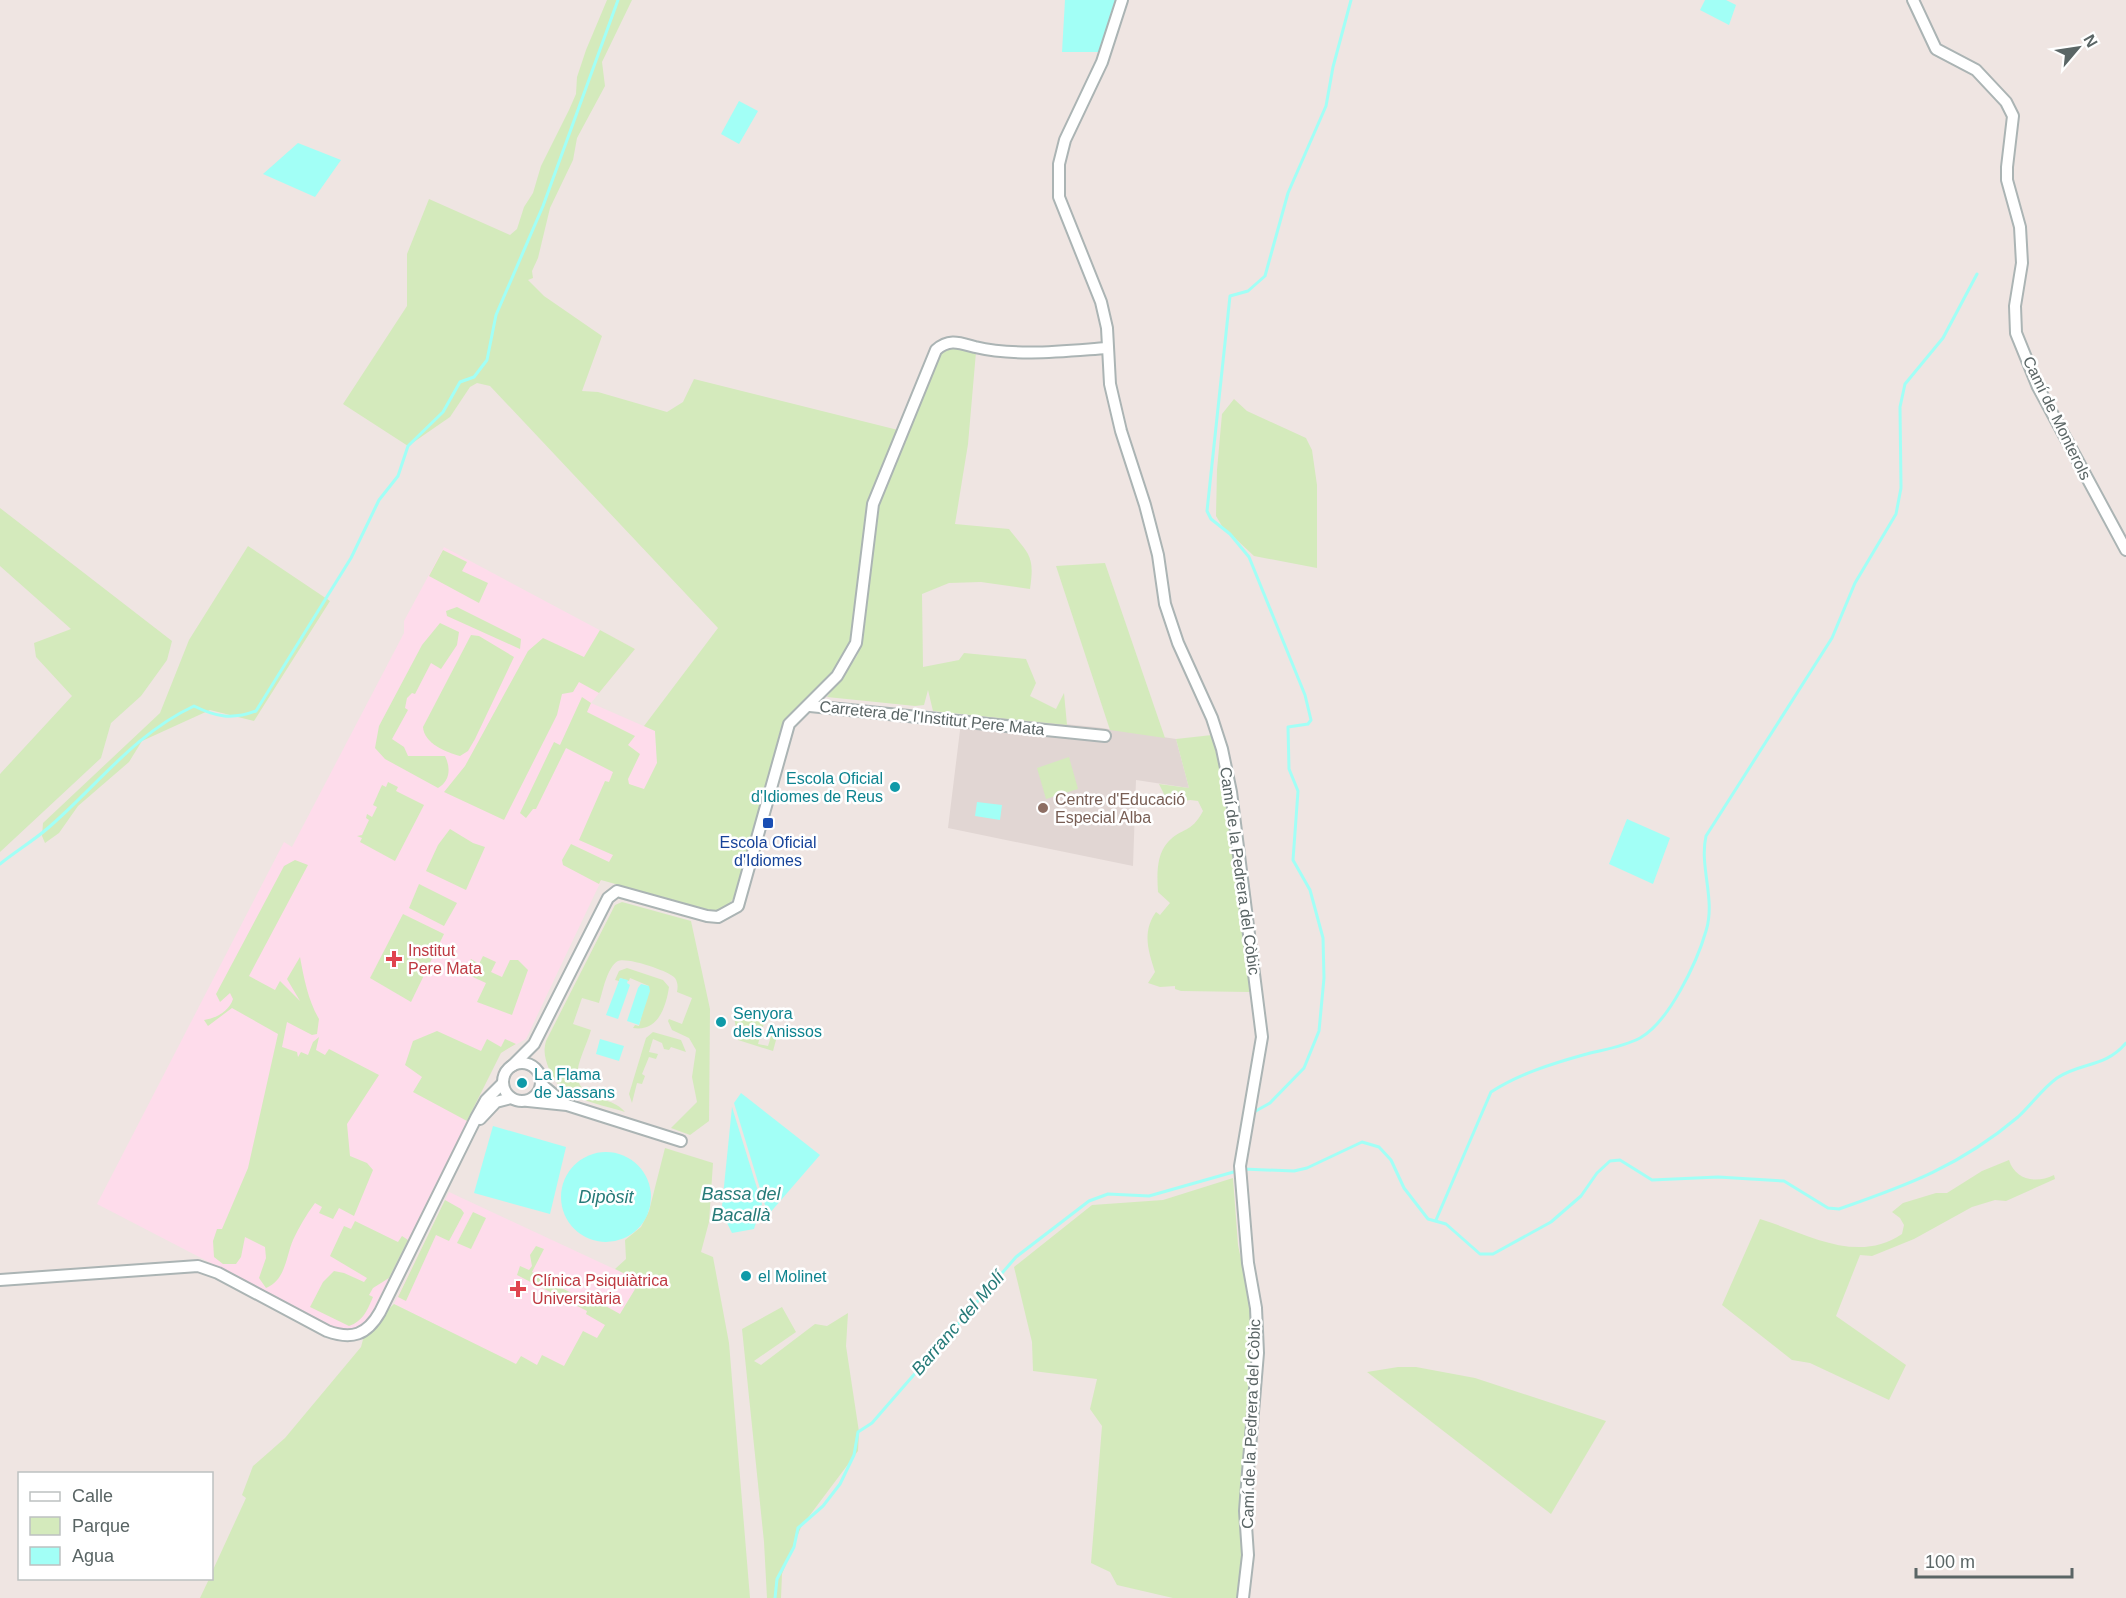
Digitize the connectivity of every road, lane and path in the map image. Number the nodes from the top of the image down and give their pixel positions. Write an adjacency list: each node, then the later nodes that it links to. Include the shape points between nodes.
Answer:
1 (1122, 0): 3 (street, Camí de la Pedrera del Còbic, via 1102,62 1065,140 1059,164 1059,197 1101,302)
2 (1913, 0): 4 (street, Camí de Monterols, via 1936,49 1976,70 2006,102 2013,116 2007,180 2020,228 2022,263 2015,306 2016,333 2038,387)
3 (1107, 348): 5 (street, via 1000,351 954,341 936,350 873,504 856,643 837,676); 18 (street, Camí de la Pedrera del Còbic, via 1110,384 1150,525 1165,604 1222,749 1262,1037 1240,1166 1258,1353 1247,1482 1248,1555)
4 (2126, 550)
5 (810, 706): 6 (street, Carretera de l'Institut Pere Mata); 7 (street, Carretera de l'Institut Pere Mata, via 789,724 738,906 718,917 707,916 617,891 608,898)
6 (1105, 736)
7 (534, 1044): 8 (street, Carretera de l'Institut Pere Mata); 9 (street)
8 (512, 1066): 9 (street, via 525,1064); 10 (street)
9 (536, 1069): 11 (street)
10 (503, 1083): 12 (street); 15 (street, via 486,1100)
11 (541, 1084): 13 (street); 14 (street)
12 (511, 1098): 13 (street); 15 (street, via 496,1102)
13 (528, 1101): 14 (street)
14 (567, 1106): 16 (street)
15 (474, 1125): 17 (street, via 380,1312 372,1326 358,1335 341,1336 327,1331 198,1266)
16 (681, 1141)
17 (0, 1280)
18 (1243, 1598)

